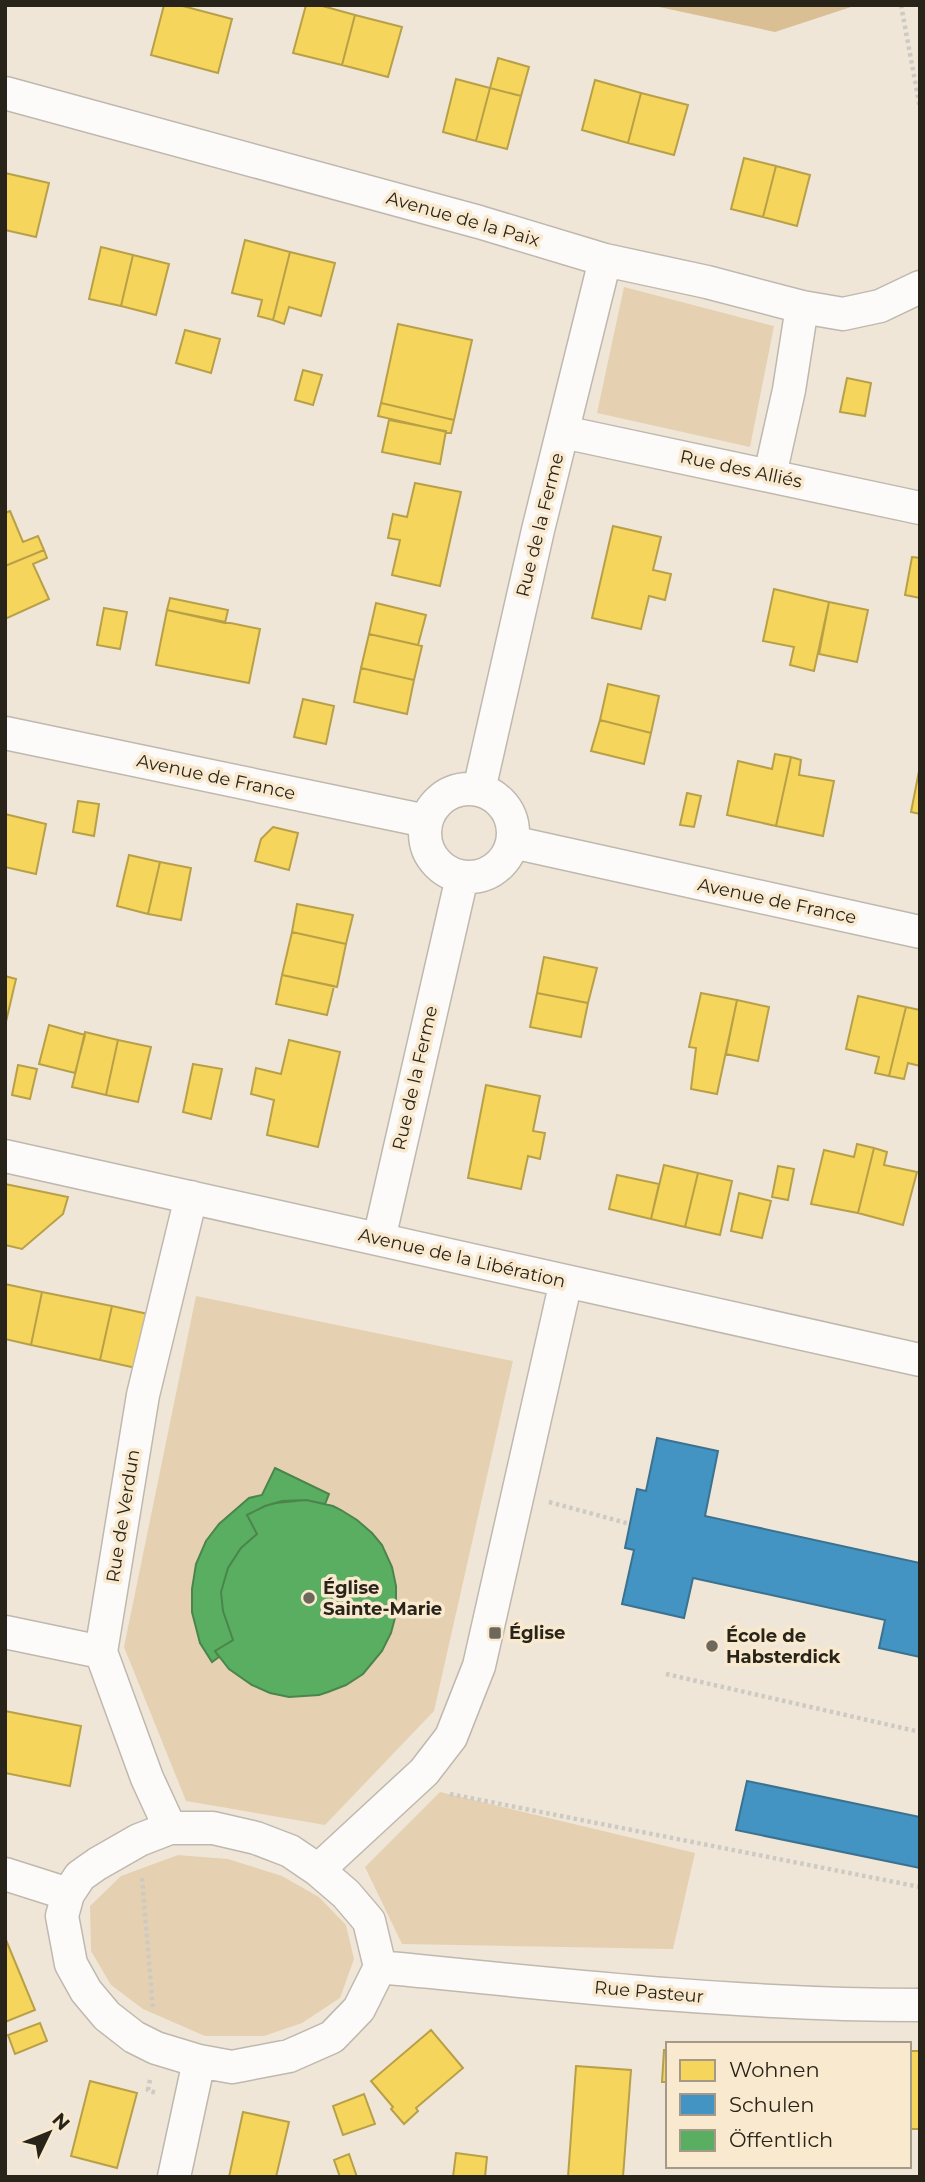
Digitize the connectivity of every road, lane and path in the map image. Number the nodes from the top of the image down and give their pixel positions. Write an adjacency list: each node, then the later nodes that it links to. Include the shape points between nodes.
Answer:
1 (901, 5): 3 (path)
2 (5, 93): 4 (street, Avenue de la Paix)
3 (920, 108)
4 (605, 260): 6 (street, Avenue de la Paix); 7 (street, Rue de la Ferme)
5 (920, 287): 6 (street, Avenue de la Paix, via 880,306 843,314)
6 (802, 307): 8 (street)
7 (563, 432): 8 (street, Rue des Alliés); 11 (street, Rue de la Ferme)
8 (770, 475): 9 (street, Rue des Alliés)
9 (920, 508)
10 (5, 733): 12 (street, Avenue de France)
11 (479, 790): 12 (street, via 452,792 432,808); 13 (street, via 502,804 513,829)
12 (426, 821): 14 (street, via 428,850 447,872)
13 (512, 842): 14 (street, via 507,855 488,873); 15 (street, Avenue de France)
14 (462, 877): 18 (street, Rue de la Ferme)
15 (920, 932)
16 (5, 1156): 17 (street, Avenue de la Libération)
17 (191, 1198): 18 (street, Avenue de la Libération); 24 (street, Rue de Verdun, via 144,1395)
18 (379, 1239): 19 (street, Avenue de la Libération)
19 (566, 1281): 20 (street, Avenue de la Libération); 21 (street)
20 (920, 1360)
21 (517, 1500): 22 (path, via 535,1498); 27 (street, via 479,1666 451,1737)
22 (630, 1524)
23 (5, 1632): 24 (street)
24 (101, 1651): 28 (street, Rue de Verdun)
25 (666, 1674): 26 (path)
26 (920, 1732)
27 (410, 1786): 30 (street); 32 (path)
28 (170, 1828): 29 (street); 30 (street, via 213,1828 256,1839 290,1851)
29 (139, 1840): 33 (street, via 80,1876); 36 (path)
30 (318, 1870): 34 (street, via 369,1920)
31 (5, 1874): 33 (street)
32 (920, 1886)
33 (68, 1894): 36 (street, via 62,1916 71,1964 86,1991 107,2016)
34 (380, 1967): 35 (street, Rue Pasteur, via 697,1997); 37 (street, via 359,2009 332,2037 289,2056 232,2067)
35 (920, 2005)
36 (156, 2048): 37 (street); 38 (path, via 148,2090)
37 (199, 2061): 38 (street)
38 (191, 2104): 39 (street)
39 (174, 2177)

